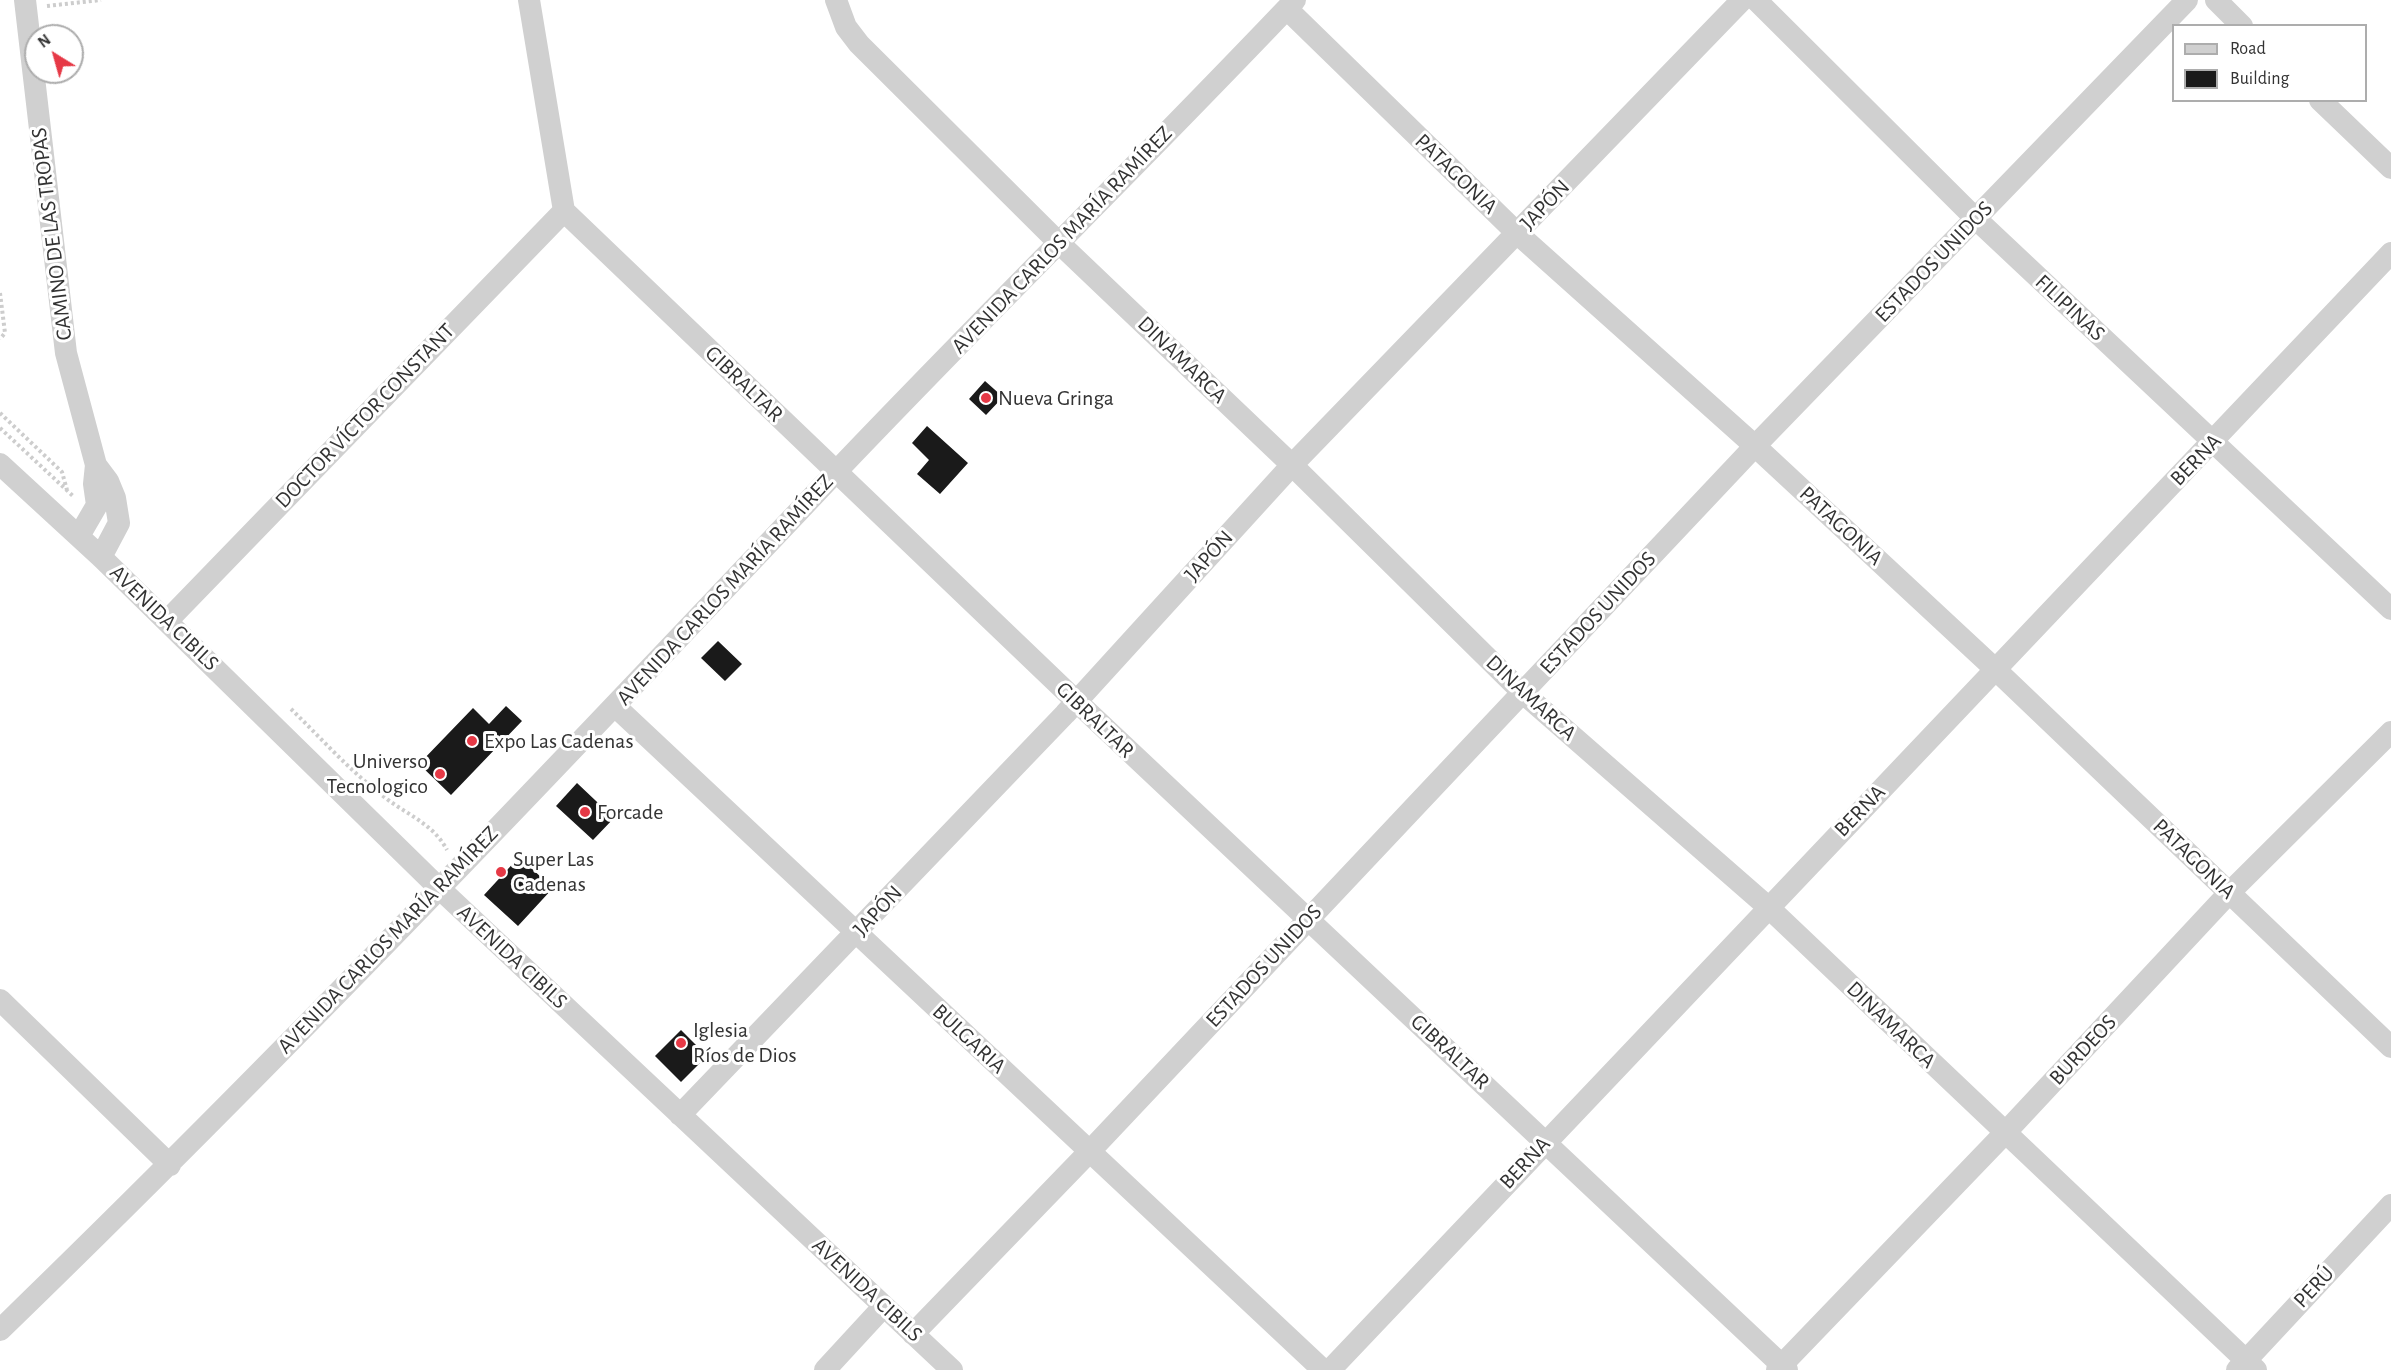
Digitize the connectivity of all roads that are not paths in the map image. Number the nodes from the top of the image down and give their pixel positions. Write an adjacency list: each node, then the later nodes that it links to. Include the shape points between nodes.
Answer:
1 (529, 0): 12 (street)
2 (836, 0): 15 (street, DINAMARCA, via 846,27 859,44)
3 (1742, 0): 14 (street, JAPÓN)
4 (1756, 0): 13 (street, FILIPINAS)
5 (2187, 0): 13 (street, ESTADOS UNIDOS)
6 (2216, 0): 9 (street)
7 (25, 4): 20 (street, CAMINO DE LAS TROPAS, via 66,353)
8 (1291, 4): 14 (street, PATAGONIA); 15 (street, AVENIDA CARLOS MARÍA RAMÍREZ)
9 (2240, 24)
10 (2322, 102): 11 (street)
11 (2391, 168)
12 (564, 211): 22 (street, GIBRALTAR); 26 (street, DOCTOR VÍCTOR CONSTANT)
13 (1976, 218): 17 (street, FILIPINAS); 18 (street, ESTADOS UNIDOS)
14 (1518, 234): 18 (street, PATAGONIA); 21 (street, JAPÓN)
15 (1059, 243): 21 (street, DINAMARCA); 22 (street, AVENIDA CARLOS MARÍA RAMÍREZ)
16 (2391, 254): 17 (street, BERNA)
17 (2212, 443): 25 (street, FILIPINAS); 27 (street, BERNA)
18 (1755, 446): 27 (street, PATAGONIA); 28 (street, ESTADOS UNIDOS)
19 (0, 464): 23 (street, AVENIDA CIBILS)
20 (96, 465): 23 (street, CAMINO DE LAS TROPAS, via 97,505); 24 (street, CAMINO DE LAS TROPAS, via 115,498 119,523)
21 (1292, 465): 28 (street, DINAMARCA); 29 (street, JAPÓN)
22 (836, 472): 29 (street, GIBRALTAR); 30 (street, AVENIDA CARLOS MARÍA RAMÍREZ)
23 (79, 536): 24 (street, AVENIDA CIBILS)
24 (101, 557): 26 (street, AVENIDA CIBILS)
25 (2391, 609)
26 (166, 621): 32 (street, AVENIDA CIBILS)
27 (1995, 669): 33 (street, PATAGONIA); 34 (street, BERNA)
28 (1522, 693): 34 (street, DINAMARCA); 35 (street, ESTADOS UNIDOS)
29 (1076, 701): 35 (street, GIBRALTAR); 36 (street, JAPÓN)
30 (616, 707): 32 (street, AVENIDA CARLOS MARÍA RAMÍREZ); 36 (street, BULGARIA)
31 (2391, 732): 33 (street, BURDEOS)
32 (439, 888): 39 (street, AVENIDA CIBILS); 43 (street, AVENIDA CARLOS MARÍA RAMÍREZ)
33 (2229, 893): 38 (street, PATAGONIA); 40 (street, BURDEOS)
34 (1768, 908): 40 (street, DINAMARCA); 41 (street, BERNA)
35 (1306, 920): 41 (street, GIBRALTAR); 42 (street, ESTADOS UNIDOS)
36 (857, 934): 39 (street, JAPÓN); 42 (street, BULGARIA)
37 (0, 1000): 43 (street)
38 (2391, 1047)
39 (680, 1115): 45 (street, AVENIDA CIBILS)
40 (2004, 1134): 48 (street, DINAMARCA); 49 (street, BURDEOS)
41 (1545, 1141): 49 (street, GIBRALTAR); 53 (street, BERNA)
42 (1090, 1151): 47 (street, ESTADOS UNIDOS); 52 (street, BULGARIA)
43 (170, 1166): 46 (street, AVENIDA CARLOS MARÍA RAMÍREZ)
44 (2391, 1205): 48 (street, PERÚ)
45 (884, 1306): 47 (street, AVENIDA CIBILS); 50 (street)
46 (0, 1330)
47 (913, 1334): 51 (street, AVENIDA CIBILS)
48 (2246, 1367)
49 (1782, 1368)
50 (825, 1370)
51 (952, 1370)
52 (1323, 1370)
53 (1330, 1370)

